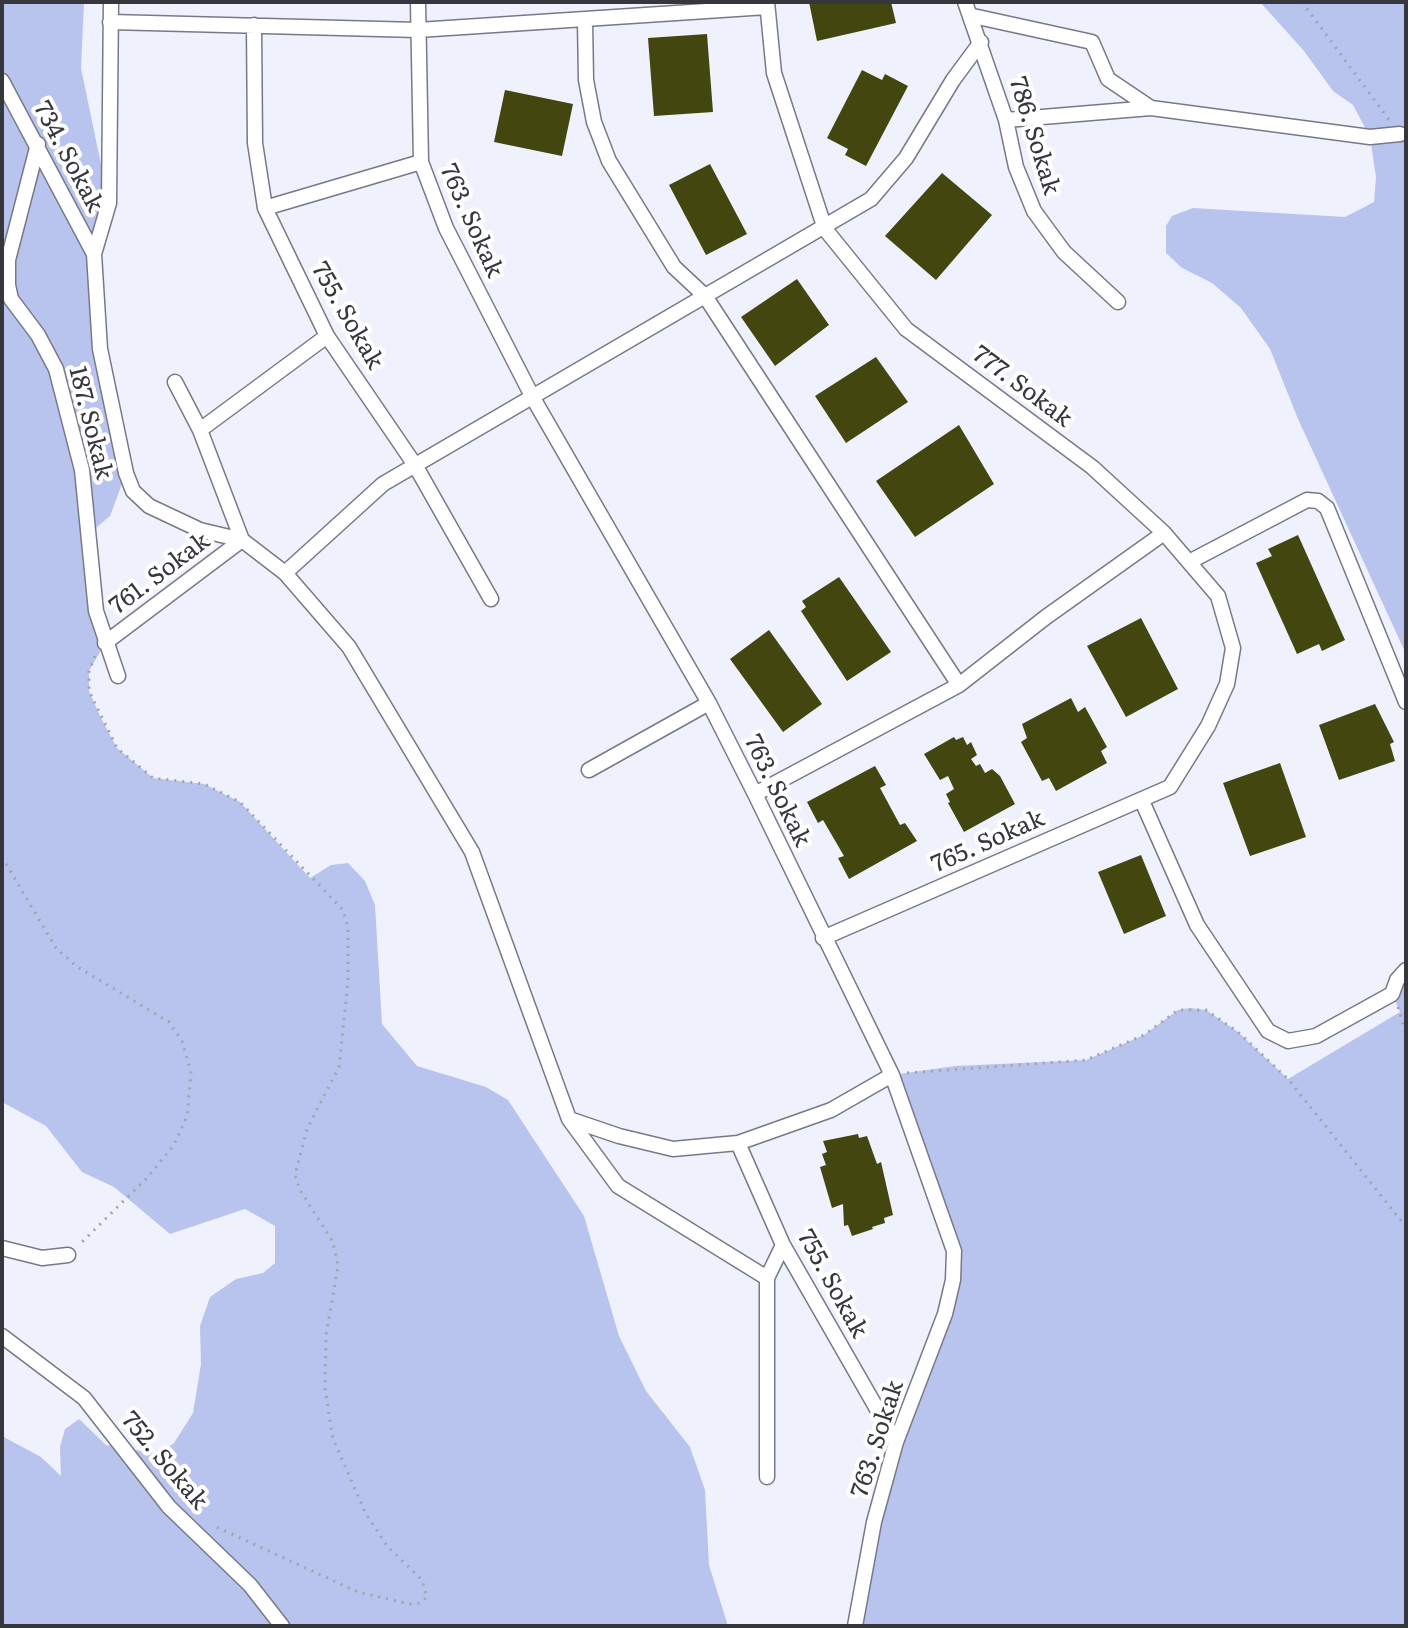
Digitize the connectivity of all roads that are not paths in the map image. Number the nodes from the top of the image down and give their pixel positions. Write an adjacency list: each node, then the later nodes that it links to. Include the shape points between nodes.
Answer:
1 (111, 2): 7 (street)
2 (418, 2): 9 (street, 763. Sokak)
3 (965, 2): 5 (street, 786. Sokak)
4 (767, 4): 6 (street); 18 (street, 777. Sokak, via 774,73)
5 (973, 16): 10 (street, 786. Sokak); 12 (street, via 1092,42 1108,79)
6 (585, 20): 9 (street); 20 (street, via 586,80 609,161 674,267)
7 (110, 22): 8 (street); 19 (street, via 109,203)
8 (254, 25): 9 (street); 17 (street, 755. Sokak, via 255,143)
9 (418, 30): 16 (street, 763. Sokak)
10 (981, 42): 13 (street, 786. Sokak); 18 (street, via 906,158 871,199)
11 (2, 81): 15 (street, 734. Sokak)
12 (1151, 108): 13 (street); 14 (street, via 1370,137)
13 (1006, 120): 21 (street, 786. Sokak, via 1016,167 1034,211 1064,252)
14 (1400, 134)
15 (38, 144): 19 (street, 734. Sokak); 32 (street, 187. Sokak, via 8,260 8,285 11,299 56,369 82,470 96,611)
16 (421, 162): 17 (street); 24 (street, 763. Sokak, via 446,228)
17 (265, 208): 22 (street, 755. Sokak)
18 (825, 229): 20 (street); 27 (street, 777. Sokak, via 906,329 1092,467)
19 (94, 254): 28 (street, via 100,349 133,491 172,519)
20 (705, 296): 24 (street); 34 (street)
21 (1118, 302)
22 (327, 336): 25 (street); 26 (street, 755. Sokak)
23 (175, 382): 25 (street)
24 (533, 398): 26 (street); 36 (street, 763. Sokak)
25 (200, 430): 28 (street)
26 (415, 465): 30 (street, via 383,484); 31 (street, 755. Sokak)
27 (1164, 533): 29 (street, 777. Sokak); 34 (street)
28 (242, 540): 30 (street); 32 (street, 761. Sokak)
29 (1189, 562): 35 (street, via 1307,500 1318,501 1327,508); 38 (street, 777. Sokak, via 1218,596 1233,648 1227,684 1208,726)
30 (285, 573): 44 (street, via 349,647 472,852)
31 (491, 599)
32 (105, 643): 33 (street, 187. Sokak)
33 (118, 676)
34 (959, 685): 39 (street)
35 (1406, 702)
36 (709, 703): 37 (street); 39 (street, 763. Sokak)
37 (589, 770)
38 (1170, 787): 40 (street, 765. Sokak)
39 (755, 794): 41 (street, 763. Sokak)
40 (1142, 801): 41 (street, 765. Sokak); 42 (street, via 1197,925 1268,1031 1288,1041 1316,1036)
41 (823, 938): 43 (street, 763. Sokak)
42 (1398, 981)
43 (892, 1075): 45 (street, via 831,1110); 51 (street, 763. Sokak, via 954,1251 945,1314)
44 (569, 1119): 45 (street, via 673,1149); 49 (street, via 618,1186)
45 (738, 1143): 46 (street, 755. Sokak)
46 (783, 1245): 49 (street); 51 (street, 755. Sokak)
47 (2, 1248): 48 (street, via 42,1258)
48 (68, 1255)
49 (767, 1278): 52 (street)
50 (2, 1336): 53 (street, 752. Sokak, via 84,1398 169,1507 250,1585)
51 (896, 1442): 54 (street, 763. Sokak, via 874,1522)
52 (767, 1477)
53 (282, 1626)
54 (855, 1626)

